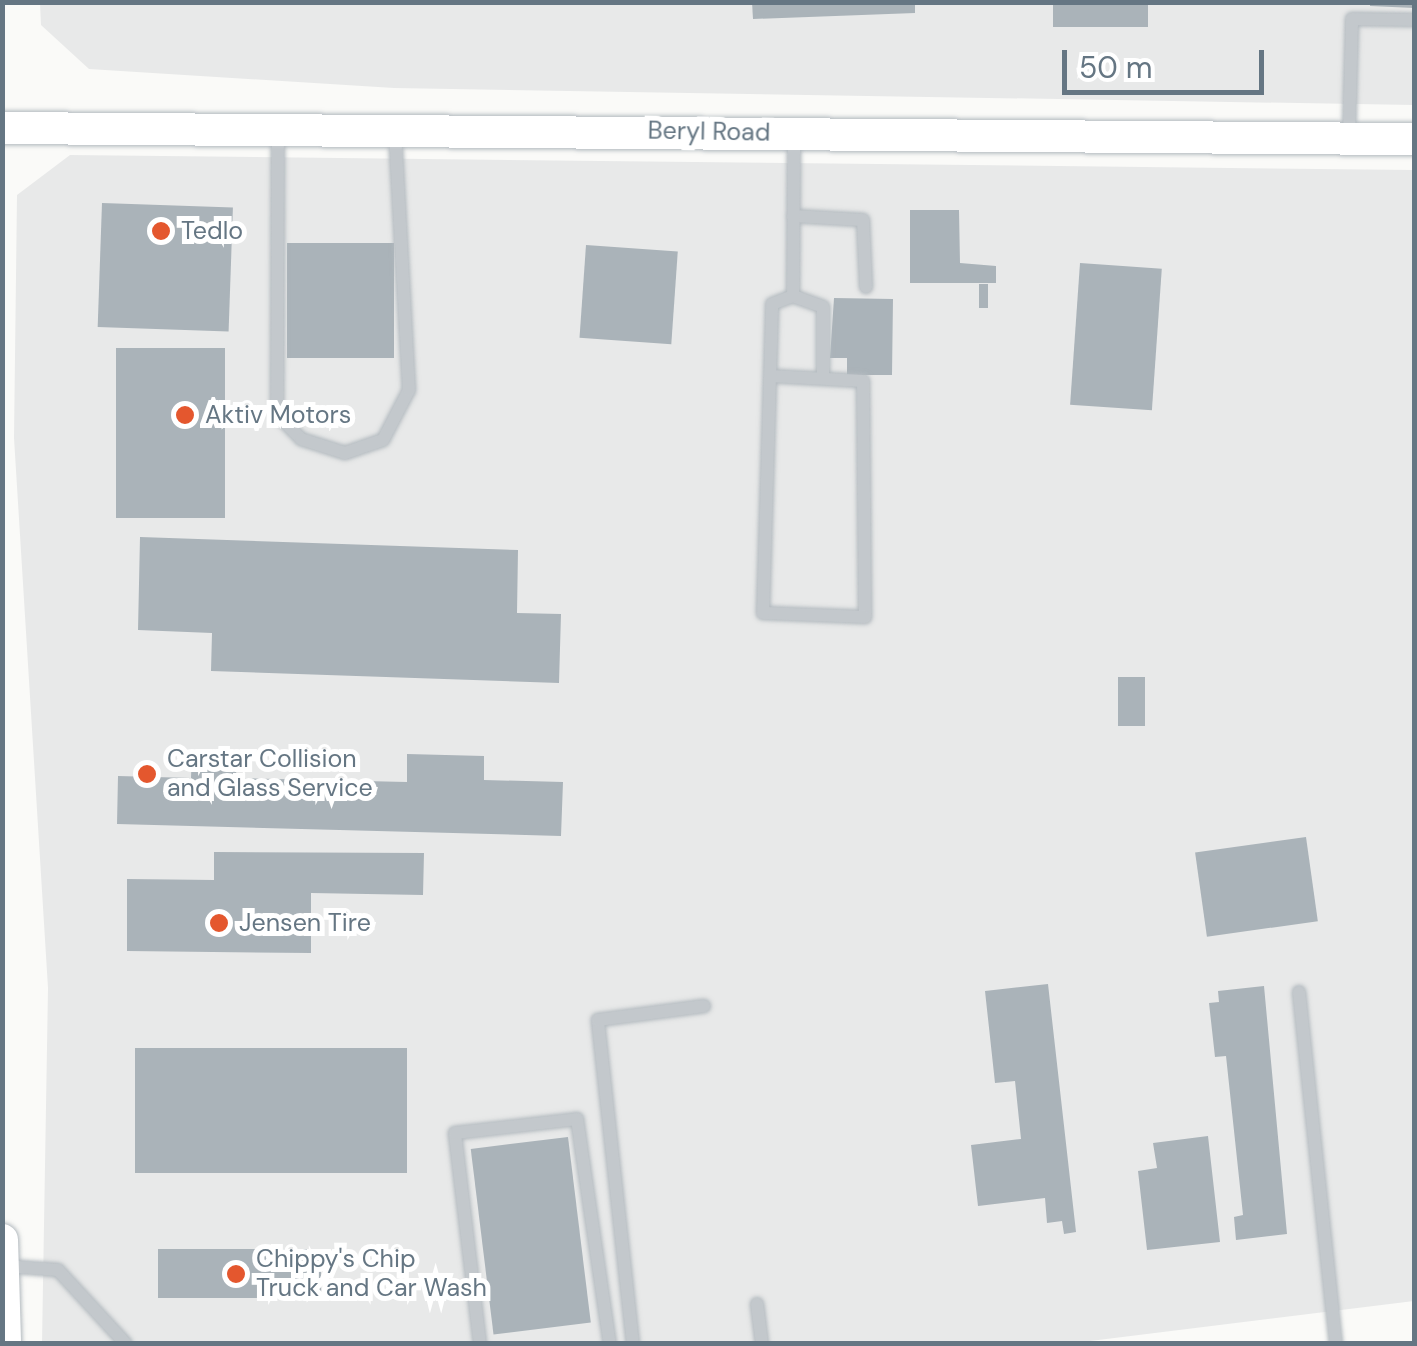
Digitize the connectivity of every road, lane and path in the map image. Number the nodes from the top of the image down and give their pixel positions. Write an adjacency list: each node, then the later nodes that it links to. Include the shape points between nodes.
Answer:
1 (1414, 20): 6 (lane, via 1352,19)
2 (278, 127): 3 (street, Beryl Road); 4 (street, Beryl Road); 4 (lane, via 277,414 301,439 345,453 382,440 409,390)
3 (2, 128)
4 (395, 128): 5 (street, Beryl Road)
5 (794, 132): 6 (street, Beryl Road); 8 (lane)
6 (1349, 138): 7 (street, Beryl Road)
7 (1414, 139)
8 (793, 216): 9 (lane, via 863,220); 10 (lane)
9 (866, 287)
10 (793, 296): 11 (lane, via 772,304); 12 (lane, via 823,306)
11 (770, 376): 12 (lane); 12 (lane, via 763,613 865,617 863,381)
12 (823, 378)
13 (1299, 992): 24 (lane)
14 (704, 1006): 22 (lane, via 598,1020)
15 (2, 1240): 16 (street)
16 (3, 1266): 18 (street); 19 (lane, via 58,1270)
17 (758, 1304): 23 (lane)
18 (4, 1344)
19 (126, 1344)
20 (480, 1344): 21 (lane, via 456,1134 576,1119)
21 (610, 1344)
22 (632, 1344)
23 (762, 1344)
24 (1336, 1344)

